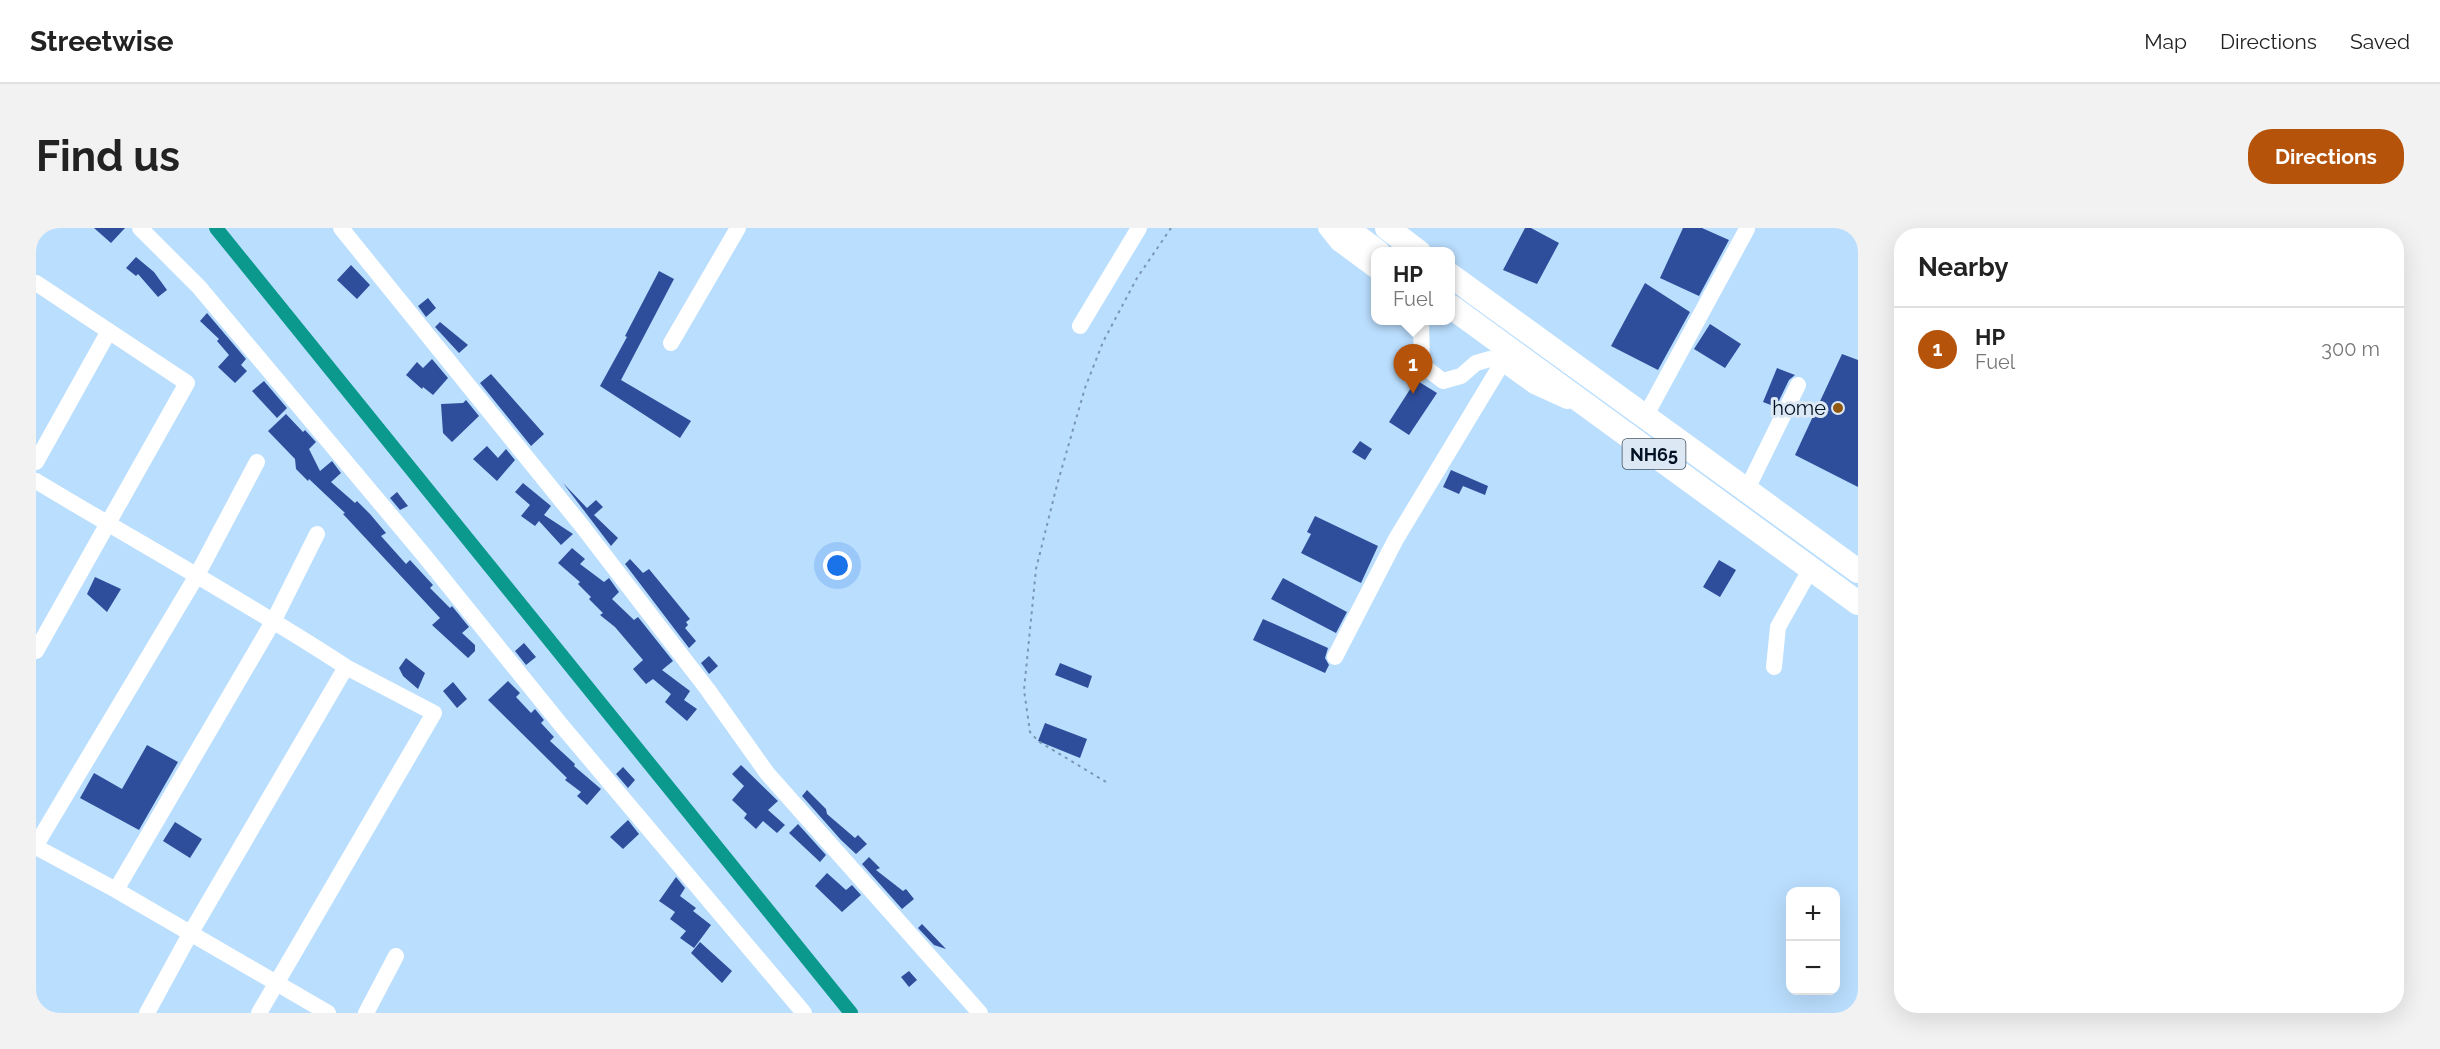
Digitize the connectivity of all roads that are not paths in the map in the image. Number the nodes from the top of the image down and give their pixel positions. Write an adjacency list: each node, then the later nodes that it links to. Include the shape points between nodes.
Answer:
1 (140, 228): 46 (street, via 200,287)
2 (341, 228): 47 (street, via 582,526 767,773)
3 (738, 228): 18 (street)
4 (1139, 228): 16 (street)
5 (1326, 228): 11 (street, via 1338,243)
6 (1346, 228): 9 (highway)
7 (1387, 228): 10 (highway)
8 (1747, 229): 21 (street)
9 (1371, 247)
10 (1412, 247)
11 (1371, 267)
12 (1455, 279): 21 (highway, NH65)
13 (36, 283): 17 (street)
14 (1455, 310): 19 (highway, NH65)
15 (1421, 325): 19 (street, via 1422,365 1443,381 1461,376 1476,363)
16 (1080, 326)
17 (109, 331): 22 (street); 26 (street, via 187,384)
18 (671, 343)
19 (1506, 356): 28 (highway, NH65, via 1601,416); 34 (street, via 1396,539)
20 (1798, 385): 25 (street)
21 (1645, 417): 25 (highway, NH65)
22 (36, 462)
23 (257, 462): 30 (street)
24 (36, 481): 26 (street)
25 (1747, 489): 29 (highway, NH65)
26 (108, 524): 30 (street); 33 (street)
27 (317, 534): 32 (street)
28 (1810, 570): 31 (highway, NH65); 36 (street, via 1778,627)
29 (1858, 571)
30 (196, 577): 32 (street); 37 (street)
31 (1858, 603)
32 (274, 620): 35 (street); 38 (street)
33 (36, 651)
34 (1335, 657)
35 (346, 667): 39 (street); 41 (street, via 435,714)
36 (1774, 667)
37 (36, 846): 38 (street)
38 (116, 890): 39 (street)
39 (190, 934): 41 (street); 42 (street)
40 (396, 956): 45 (street)
41 (275, 983): 43 (street); 44 (street)
42 (147, 1013)
43 (259, 1013)
44 (328, 1013)
45 (366, 1013)
46 (804, 1013)
47 (980, 1013)

